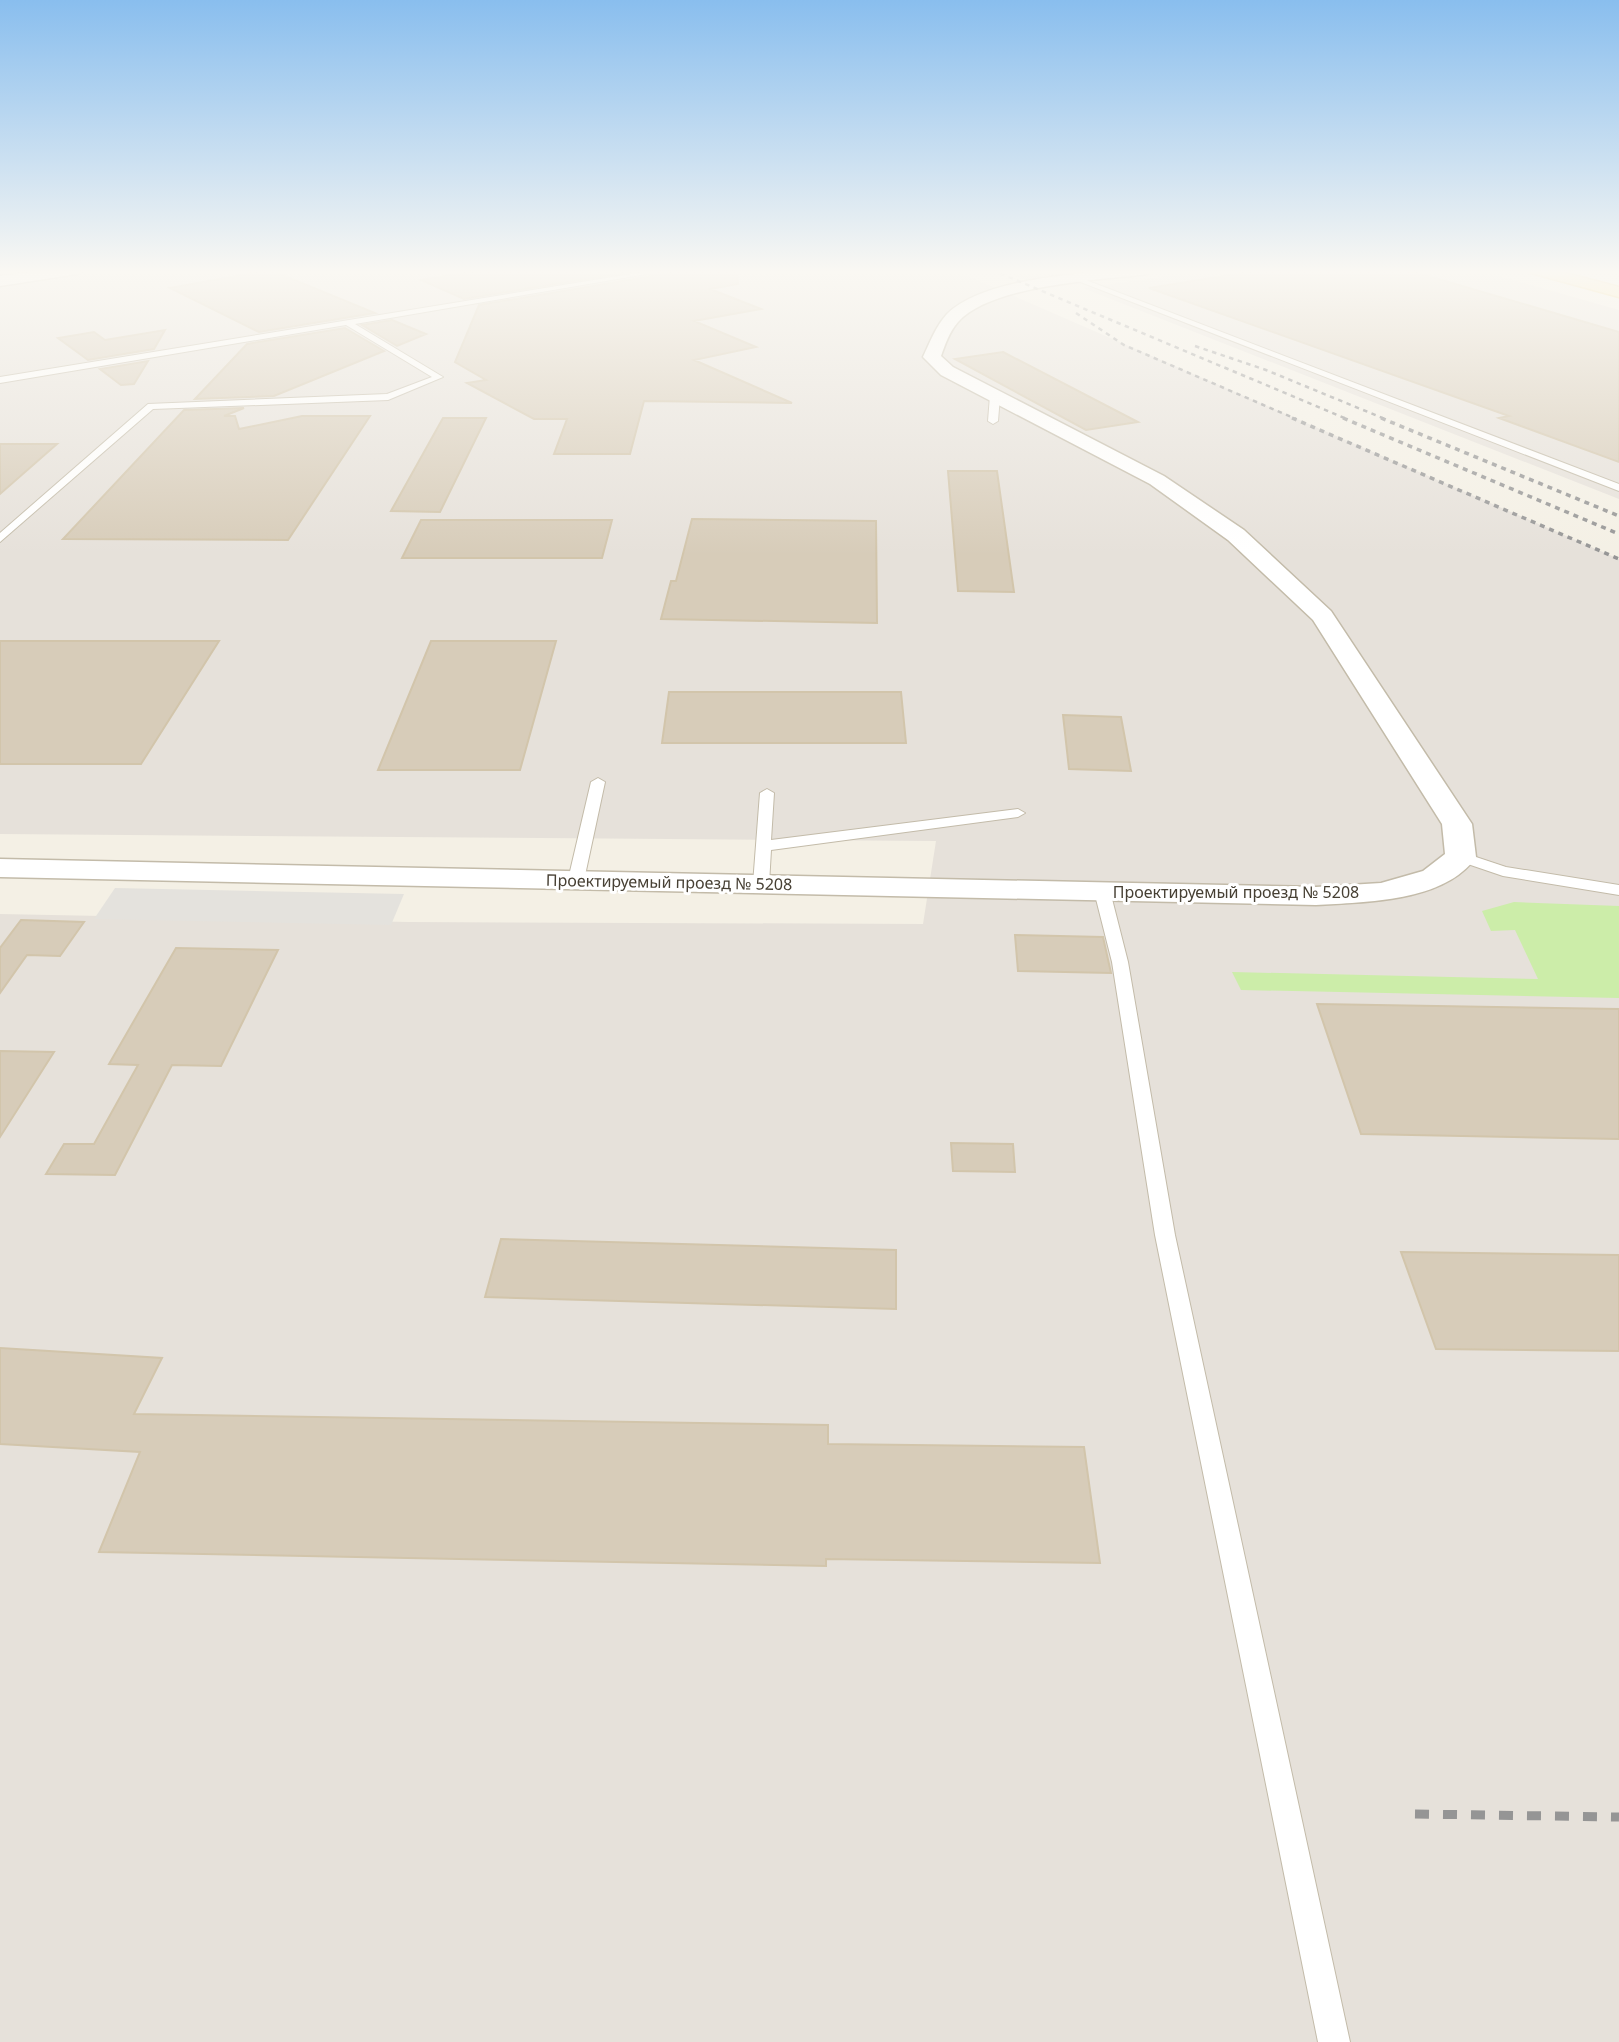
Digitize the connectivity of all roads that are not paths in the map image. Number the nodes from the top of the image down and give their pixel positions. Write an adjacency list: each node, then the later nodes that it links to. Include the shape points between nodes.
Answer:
1 (90, 365): 5 (lane)
2 (419, 365): 7 (lane, via 439,377 388,397 151,406)
3 (942, 365): 12 (street, via 994,408 1157,480 1236,535 1322,616 1457,824)
4 (1303, 365): 6 (lane)
5 (0, 380)
6 (1619, 488)
7 (0, 539)
8 (598, 782): 14 (lane)
9 (767, 793): 11 (lane)
10 (1018, 813): 11 (lane)
11 (763, 846): 15 (lane)
12 (1461, 857): 16 (lane, via 1503,871); 17 (street, Проектируемый проезд № 5208, via 1434,878 1382,892 1316,896)
13 (1, 870): 14 (street, Проектируемый проезд № 5208)
14 (576, 880): 15 (street, Проектируемый проезд № 5208)
15 (761, 884): 17 (street, Проектируемый проезд № 5208)
16 (1619, 890)
17 (1102, 891): 18 (lane, via 1120,962 1166,1236)
18 (1334, 2042)

